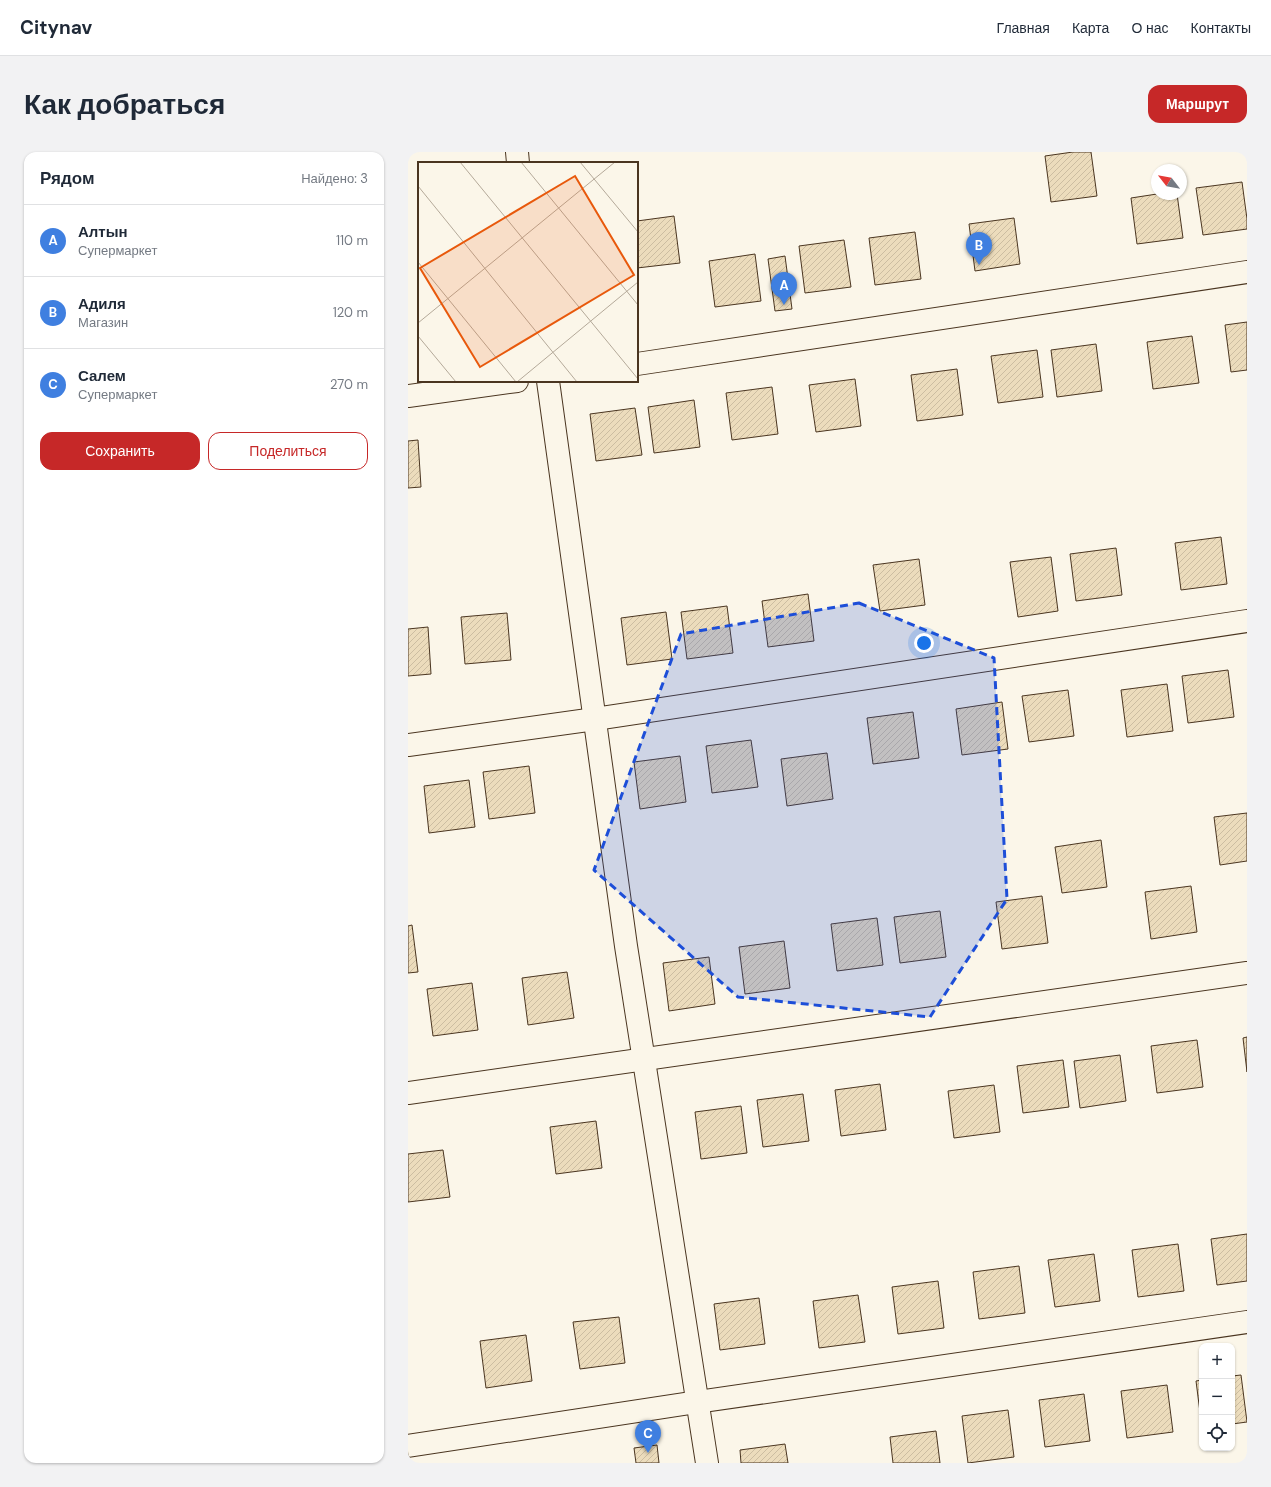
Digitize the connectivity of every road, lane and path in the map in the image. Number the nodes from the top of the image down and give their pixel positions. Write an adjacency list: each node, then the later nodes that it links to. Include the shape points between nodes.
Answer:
1 (517, 152): 2 (street)
2 (518, 162)
3 (1247, 272): 4 (street)
4 (638, 364)
5 (510, 382): 7 (street)
6 (548, 382): 9 (street)
7 (408, 396)
8 (1247, 621): 9 (street)
9 (595, 719): 10 (street); 12 (street)
10 (408, 745)
11 (1247, 973): 12 (street)
12 (644, 1060): 13 (street); 15 (street)
13 (408, 1093)
14 (1247, 1322): 15 (street)
15 (697, 1402): 16 (street); 17 (street)
16 (408, 1446)
17 (707, 1463)

